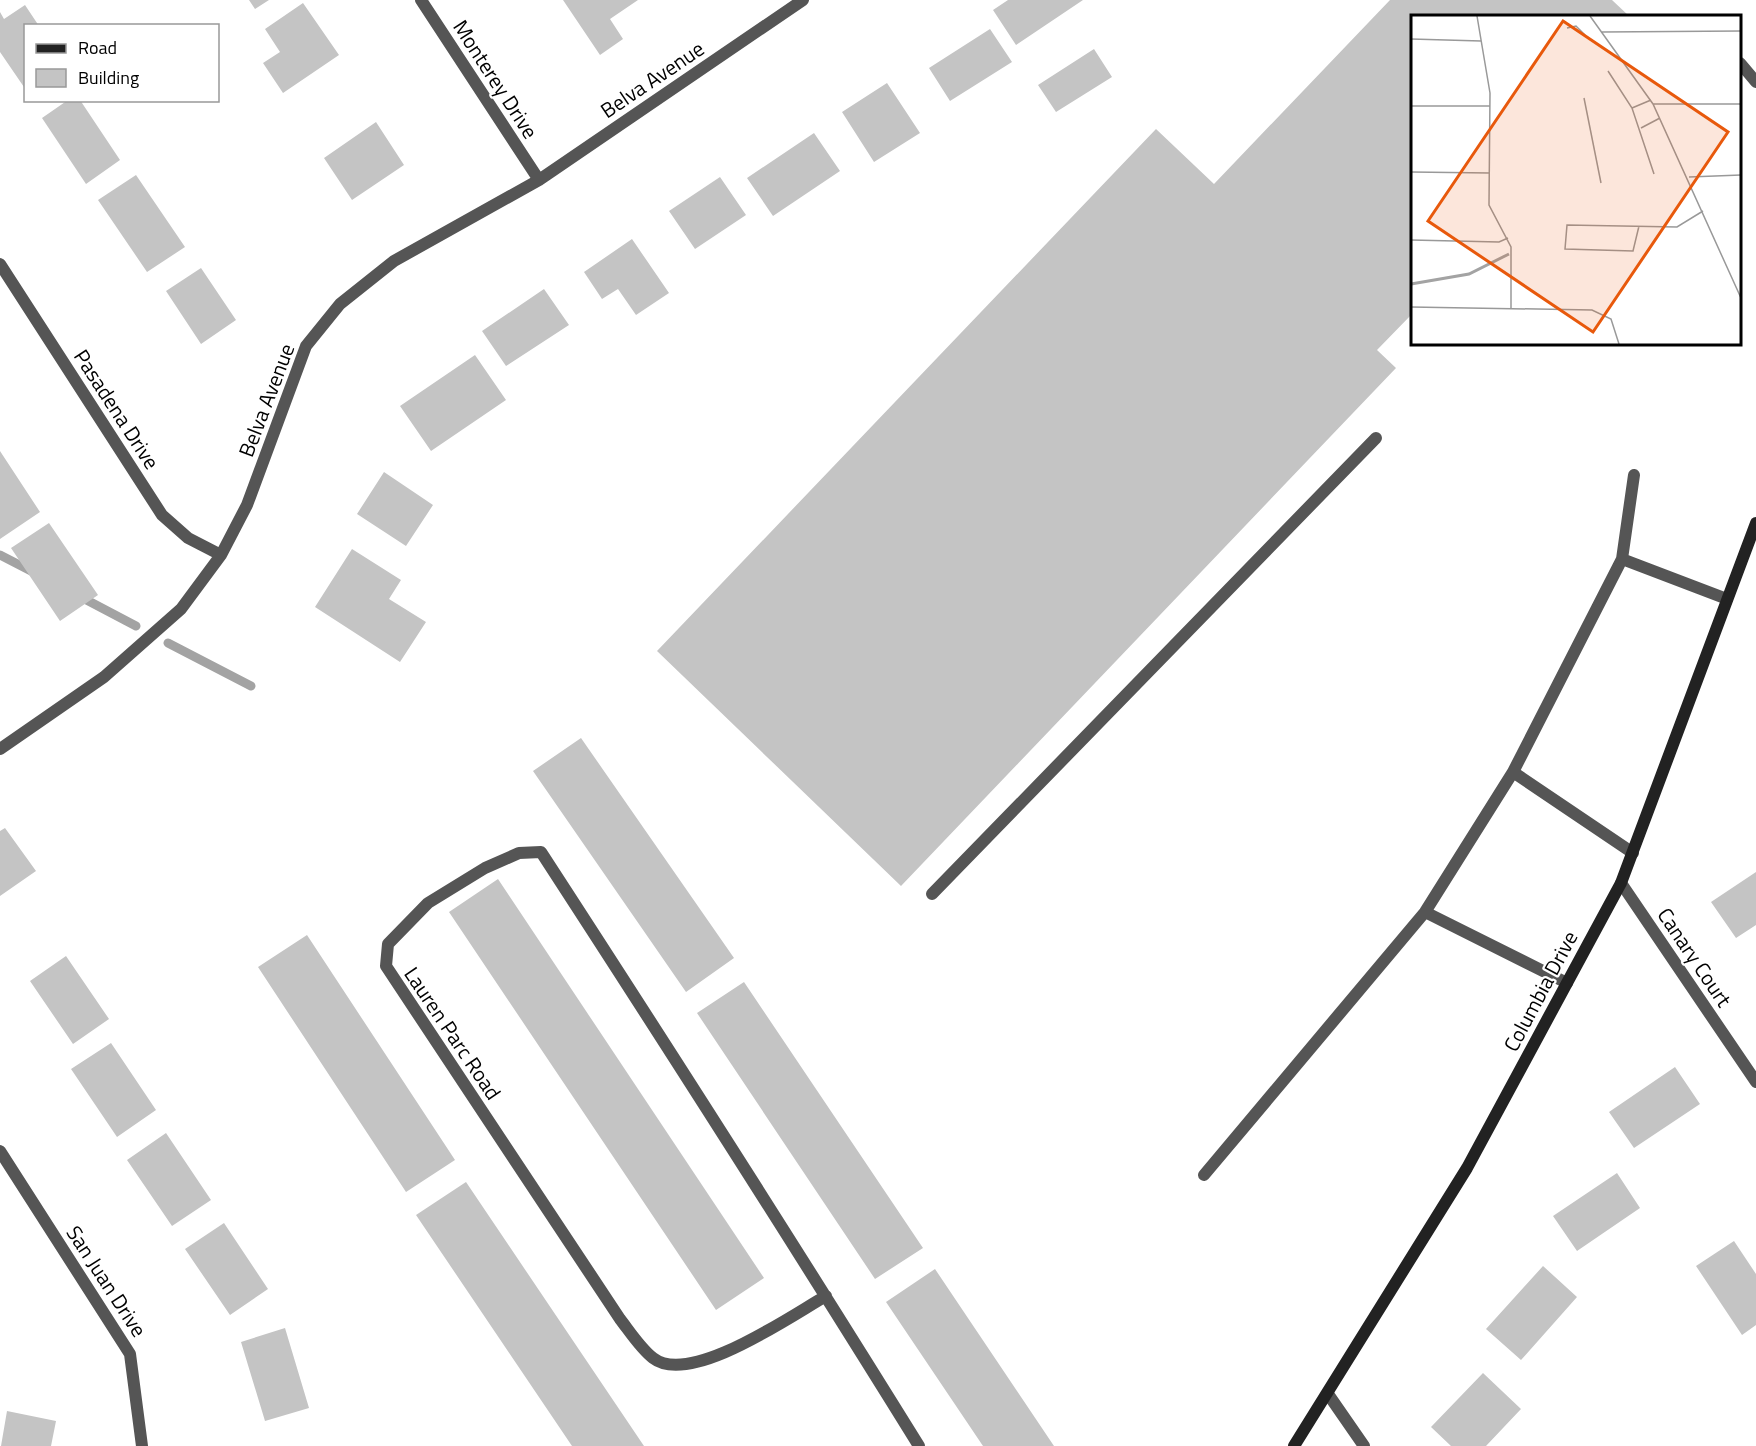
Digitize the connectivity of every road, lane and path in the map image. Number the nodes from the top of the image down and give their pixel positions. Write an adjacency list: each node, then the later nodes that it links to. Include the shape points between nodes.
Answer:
1 (421, 0): 5 (street, Monterey Drive)
2 (803, 0): 5 (street, Belva Avenue)
3 (1741, 64): 4 (street)
4 (1756, 82)
5 (538, 180): 10 (street, Belva Avenue, via 394,261 340,304 306,346 247,505)
6 (0, 264): 10 (street, Pasadena Drive, via 162,515 189,538)
7 (1376, 438): 17 (street)
8 (1634, 476): 11 (street)
9 (1756, 523): 12 (main road, Columbia Drive)
10 (221, 555): 13 (street, Belva Avenue, via 181,609 104,677)
11 (1622, 559): 12 (street); 14 (street)
12 (1727, 599): 15 (main road, Columbia Drive)
13 (0, 749)
14 (1513, 772): 15 (street); 18 (street)
15 (1633, 853): 16 (main road, Columbia Drive)
16 (1621, 883): 19 (main road, Columbia Drive); 20 (street, Canary Court)
17 (932, 894)
18 (1425, 912): 19 (street); 22 (street)
19 (1567, 983): 24 (main road, Columbia Drive, via 1467,1168)
20 (1756, 1082)
21 (0, 1151): 25 (street, San Juan Drive, via 130,1354)
22 (1204, 1175)
23 (826, 1296): 23 (street, Lauren Parc Road, via 722,1356 681,1365 654,1360 620,1319 386,966 388,944 428,903 485,868 519,854 541,852); 26 (street, Lauren Parc Road)
24 (1328, 1394): 27 (main road, Columbia Drive); 28 (street)
25 (142, 1446)
26 (919, 1446)
27 (1294, 1446)
28 (1364, 1446)

